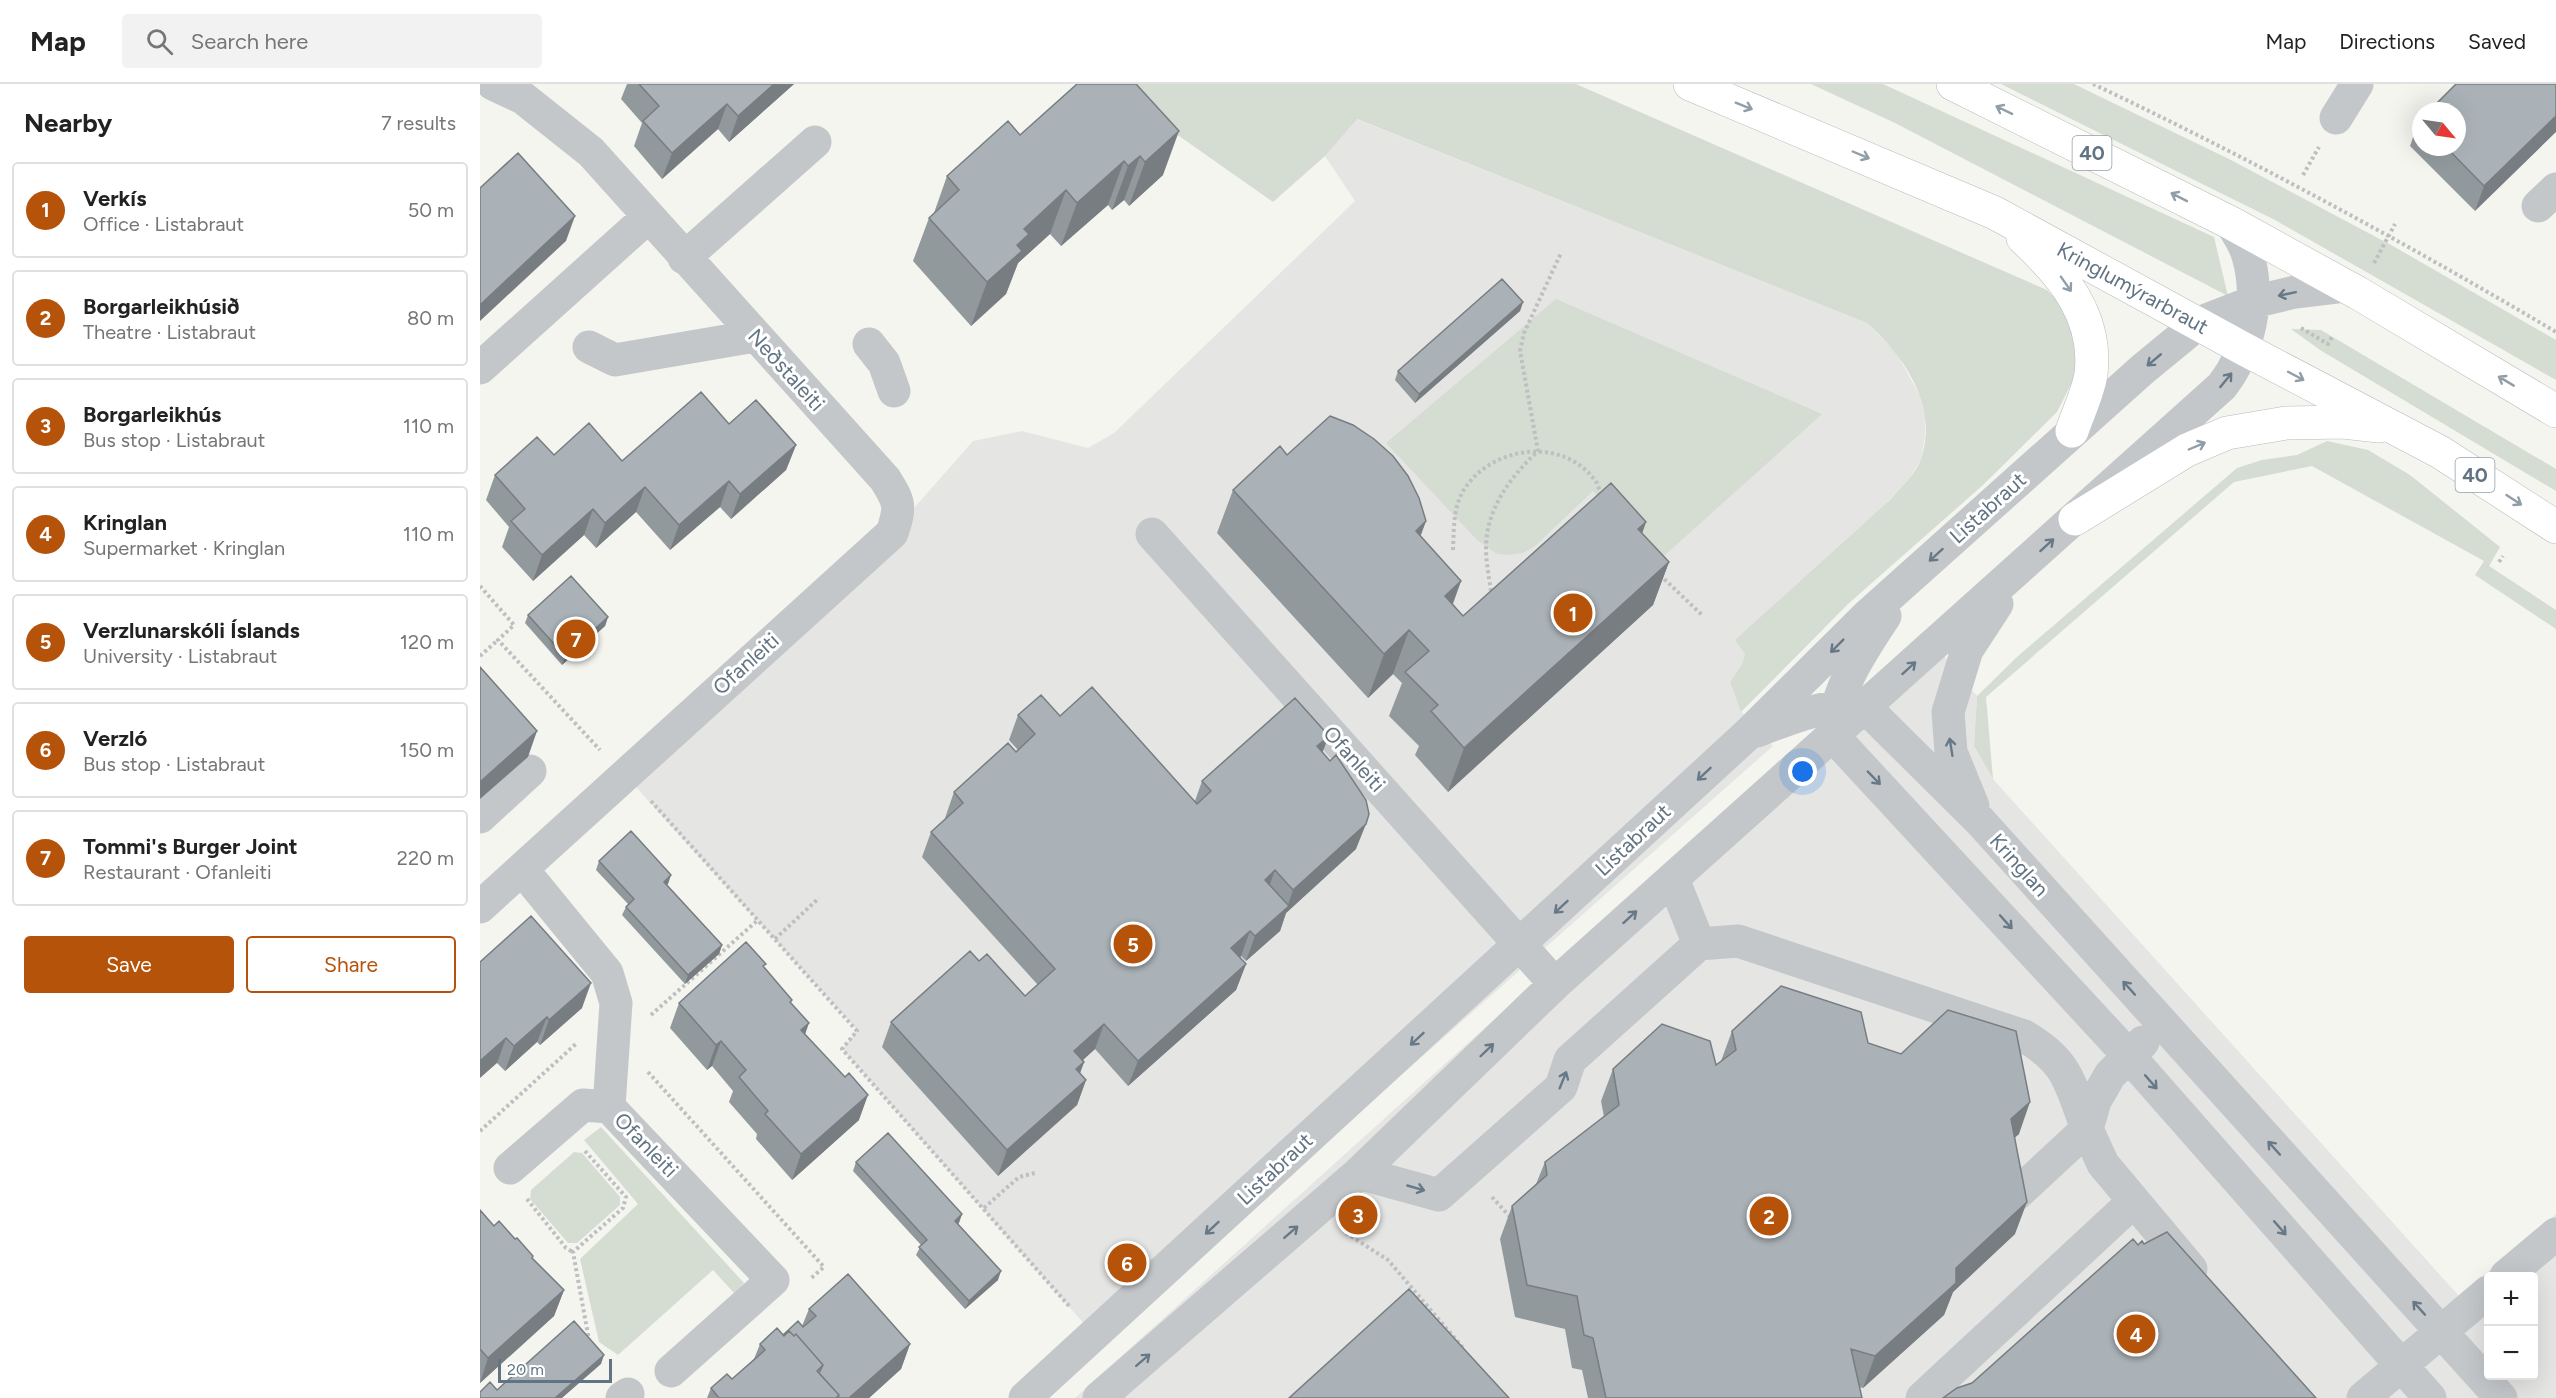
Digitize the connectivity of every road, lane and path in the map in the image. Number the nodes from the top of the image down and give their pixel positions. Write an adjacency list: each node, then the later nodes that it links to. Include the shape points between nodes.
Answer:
1 (493, 84): 9 (street, Neðstaleiti, via 523,98 591,152)
2 (1690, 84): 8 (main road, Kringlumýrarbraut / 40, one-way to 8)
3 (1953, 84): 10 (main road, 40, one-way to 3)
4 (2093, 84): 12 (path)
5 (2357, 84): 6 (street)
6 (2336, 118)
7 (815, 142): 14 (street)
8 (1995, 213): 17 (main road, Kringlumýrarbraut / 40); 29 (main road, one-way to 29, via 2055,270 2082,308 2091,336 2091,375)
9 (648, 217): 14 (street, Neðstaleiti); 25 (street)
10 (2231, 223): 15 (main road, 40); 16 (street, via 2248,254)
11 (2395, 224): 12 (path)
12 (2388, 237): 15 (path); 18 (path)
13 (1561, 253): 30 (path, via 1524,333 1520,351)
14 (684, 258): 21 (street, Neðstaleiti)
15 (2357, 278): 16 (street, Listabraut, one-way to 16); 27 (main road, 40, one-way to 15)
16 (2253, 302): 17 (street, Listabraut); 24 (street)
17 (2199, 323): 24 (main road, Kringlumýrarbraut / 40); 29 (street, Listabraut, one-way to 29)
18 (2556, 332)
19 (2297, 334): 20 (path, via 2300,328 2328,344)
20 (2333, 335)
21 (755, 336): 23 (street, via 615,360); 34 (street, Neðstaleiti, via 885,479 900,511)
22 (869, 344): 26 (street, via 884,363)
23 (589, 347)
24 (2244, 349): 28 (main road, Kringlumýrarbraut / 40, one-way to 28); 32 (street, one-way to 24, via 2222,387)
25 (480, 368)
26 (894, 391)
27 (2556, 411)
28 (2392, 427): 32 (main road, one-way to 28, via 2187,450 2227,433 2286,423 2343,422); 33 (main road, Kringlumýrarbraut / 40, one-way to 33, via 2440,452)
29 (2072, 431): 41 (street, Listabraut, one-way to 41)
30 (1538, 451): 31 (path, via 1569,459 1583,468 1595,479); 36 (path, via 1499,458 1471,480 1455,510); 43 (path, via 1507,484 1489,525 1486,548)
31 (1604, 500)
32 (2075, 519): 40 (street, one-way to 32)
33 (2556, 527)
34 (892, 533): 54 (street, Ofanleiti)
35 (1152, 534): 60 (street, Ofanleiti)
36 (1453, 550)
37 (2503, 556): 38 (path)
38 (2499, 562)
39 (1656, 570): 44 (path)
40 (2019, 570): 47 (street, one-way to 40); 53 (street, one-way to 40, via 1950,752 1948,712 1967,650)
41 (1911, 578): 47 (street, via 1853,669); 48 (street, Listabraut, one-way to 48, via 1868,615)
42 (480, 586): 45 (path, via 514,625)
43 (1491, 591)
44 (1703, 616)
45 (498, 639): 46 (path); 49 (path)
46 (480, 656)
47 (1845, 716): 48 (street, via 1818,710); 53 (street, Kringlan); 55 (street); 65 (street, one-way to 65)
48 (1747, 735): 60 (street, Listabraut, one-way to 60)
49 (600, 750)
50 (530, 771): 52 (street)
51 (646, 796): 58 (path)
52 (480, 817)
53 (1980, 821): 64 (street, Kringlan, one-way to 53)
54 (522, 869): 57 (street, Ofanleiti); 63 (street, Ofanleiti, via 607,973 616,1003)
55 (1672, 879): 61 (street); 62 (street, one-way to 55)
56 (819, 898): 59 (path)
57 (480, 907)
58 (758, 920): 59 (path); 63 (path, via 636,1028)
59 (775, 939): 75 (path, via 857,1031 842,1049)
60 (1520, 944): 62 (street, Ofanleiti); 87 (street, Listabraut, one-way to 87)
61 (1699, 944): 67 (street, via 1738,941 2024,1036 2046,1049 2066,1072); 71 (street, one-way to 61, via 1439,1195 1562,1087 1570,1060)
62 (1556, 984): 71 (street, one-way to 62)
63 (614, 1023): 66 (street, Ofanleiti); 68 (path, via 601,1021)
64 (2162, 1025): 65 (street); 83 (street, Kringlan, one-way to 64)
65 (2128, 1055): 67 (street, via 2095,1101); 86 (street, one-way to 86)
66 (609, 1107): 72 (street, via 583,1105); 88 (street, Ofanleiti, via 774,1280)
67 (2087, 1129): 73 (street); 74 (street, via 2103,1164)
68 (480, 1131)
69 (583, 1149): 78 (path, via 626,1197 624,1208)
70 (1035, 1173): 75 (path, via 1019,1177)
71 (1359, 1173): 91 (street, one-way to 71)
72 (518, 1180): 78 (path, via 524,1196)
73 (2018, 1194)
74 (2134, 1202): 80 (street); 92 (street)
75 (984, 1208): 82 (path)
76 (1346, 1232): 85 (path, via 1388,1260)
77 (2556, 1234): 79 (street)
78 (573, 1252): 84 (path)
79 (2511, 1272)
80 (2211, 1291)
81 (2484, 1295): 83 (street)
82 (1073, 1310)
83 (2441, 1332): 86 (street); 95 (street, Kringlan)
84 (591, 1350)
85 (1468, 1354)
86 (2401, 1365): 93 (street); 94 (street)
87 (1061, 1366): 89 (street, Listabraut); 90 (street)
88 (671, 1371)
89 (1025, 1398)
90 (1089, 1398)
91 (1099, 1398)
92 (1922, 1398)
93 (2362, 1398)
94 (2430, 1398)
95 (2501, 1398)

